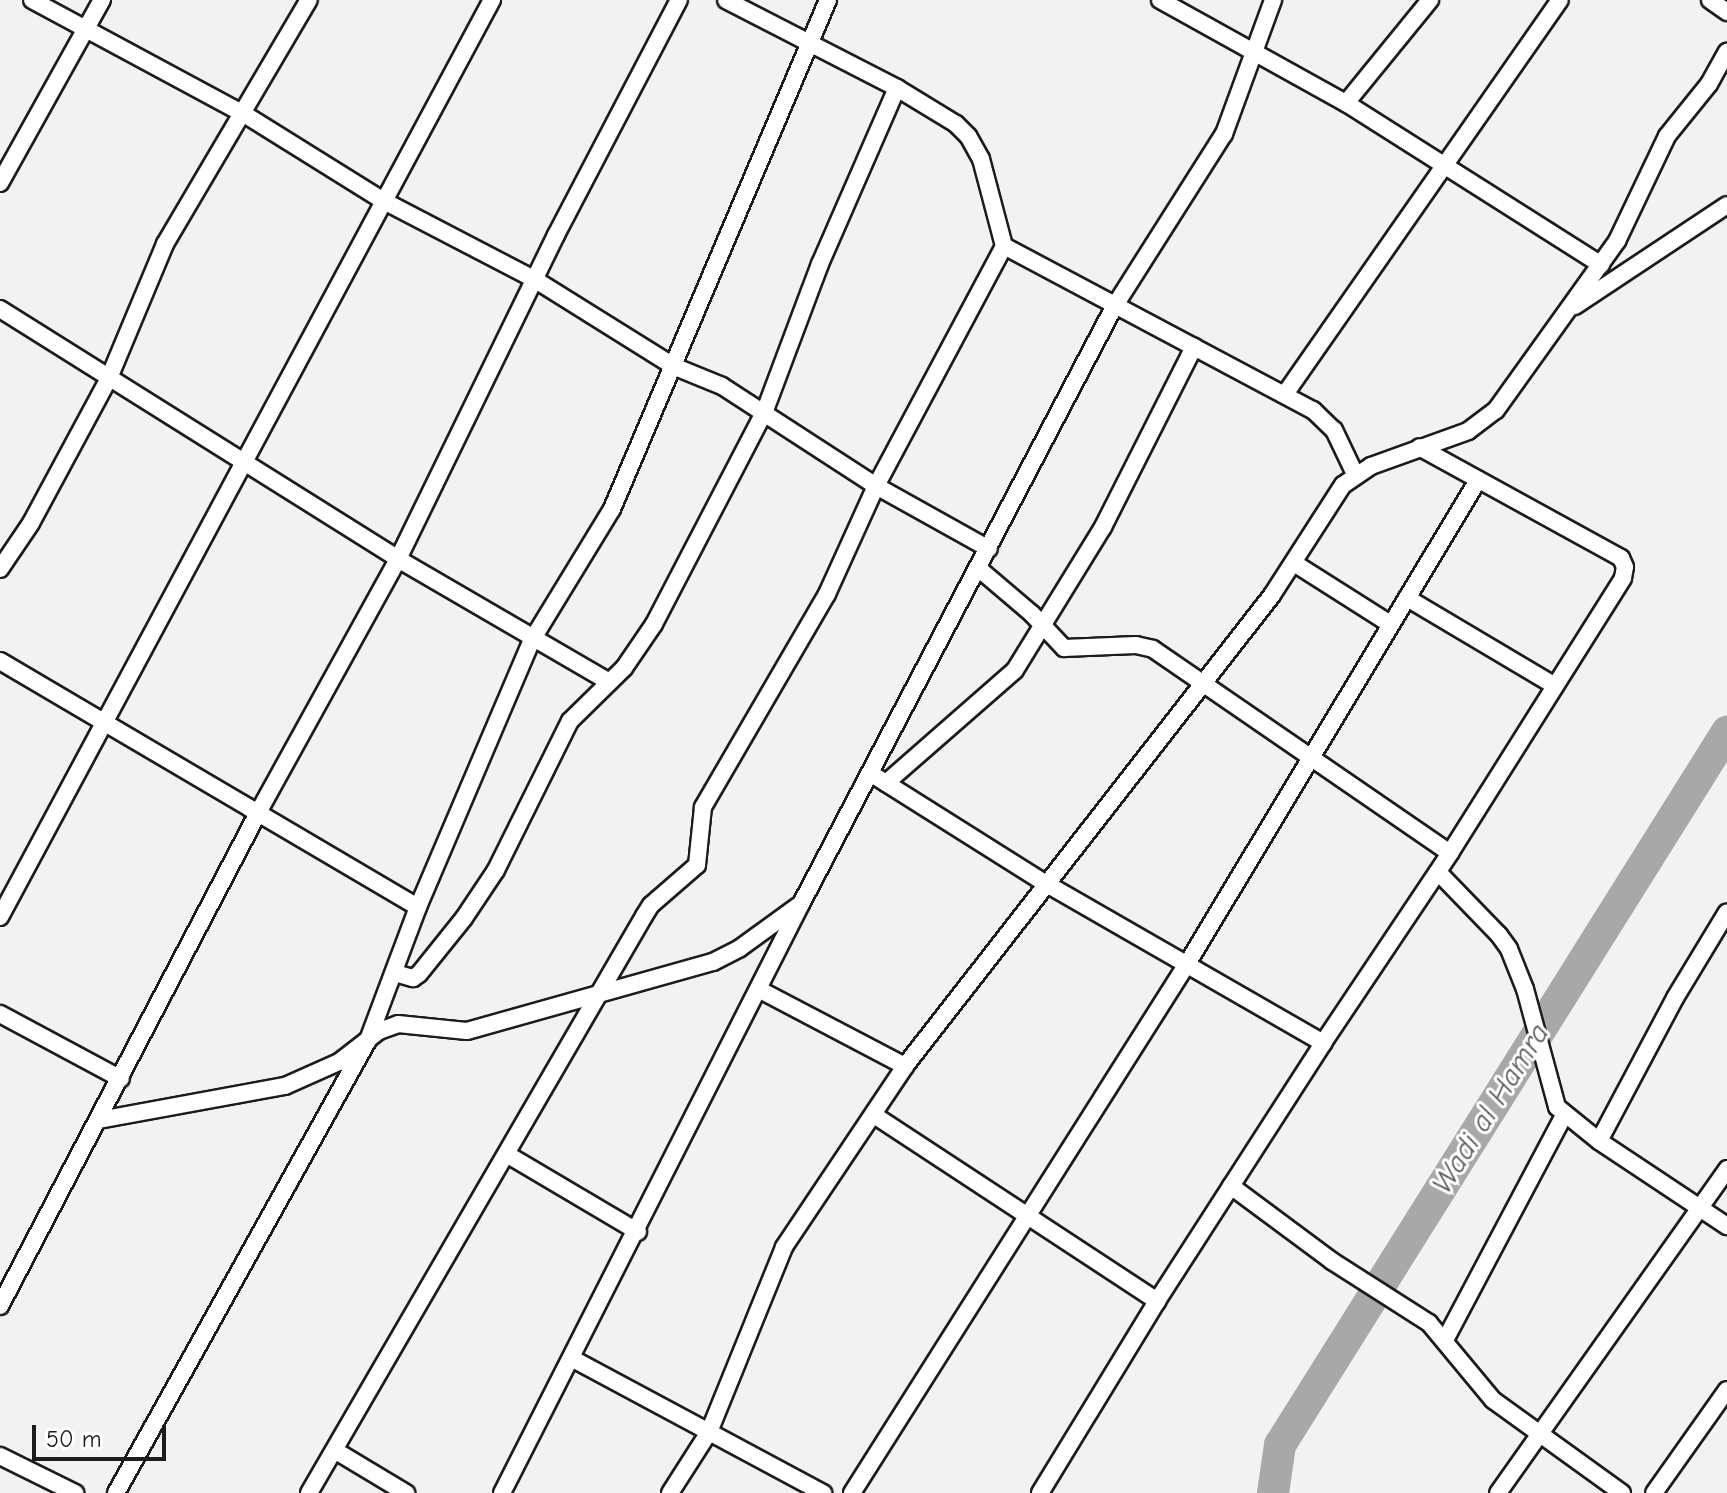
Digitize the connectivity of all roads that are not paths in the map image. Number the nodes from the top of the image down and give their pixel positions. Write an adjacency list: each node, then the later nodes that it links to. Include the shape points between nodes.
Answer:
1 (32, 0): 14 (street)
2 (102, 0): 14 (street)
3 (309, 0): 20 (street)
4 (492, 0): 23 (street)
5 (679, 0): 27 (street)
6 (726, 0): 15 (street)
7 (828, 0): 15 (street)
8 (1160, 0): 16 (street)
9 (1273, 0): 16 (street)
10 (1430, 0): 19 (street)
11 (1560, 0): 21 (street)
12 (1710, 0): 13 (street)
13 (1727, 12)
14 (86, 28): 20 (street); 22 (street)
15 (811, 41): 18 (street); 32 (street)
16 (1255, 50): 19 (street); 28 (street, via 1224,134)
17 (1727, 52): 26 (street, via 1667,136)
18 (897, 88): 25 (street, via 968,136 981,159); 35 (street, via 820,264)
19 (1346, 103): 21 (street)
20 (244, 114): 23 (street); 33 (street, via 150,273)
21 (1445, 163): 26 (street); 34 (street)
22 (0, 183)
23 (384, 201): 27 (street); 37 (street)
24 (1727, 205): 30 (street)
25 (1004, 246): 28 (street); 40 (street)
26 (1601, 265): 30 (street)
27 (534, 279): 32 (street); 42 (street)
28 (1114, 307): 31 (street); 41 (street)
29 (0, 309): 33 (street)
30 (1563, 313): 36 (street, via 1496,410 1468,431)
31 (1194, 347): 34 (street); 47 (street, via 1116,503)
32 (673, 366): 35 (street, via 722,386); 49 (street, via 612,509)
33 (109, 378): 37 (street); 45 (street, via 31,523)
34 (1285, 394): 38 (street, via 1334,430)
35 (764, 413): 40 (street); 51 (street, via 641,647)
36 (1419, 447): 38 (street); 39 (street)
37 (243, 463): 42 (street); 54 (street)
38 (1355, 474): 43 (street, via 1330,500)
39 (1478, 480): 46 (street); 53 (street, via 1621,558 1625,567)
40 (876, 486): 41 (street); 69 (street, via 834,581 703,807 697,865 651,905)
41 (989, 549): 44 (street)
42 (398, 559): 49 (street); 58 (street)
43 (1294, 563): 48 (street); 52 (street)
44 (978, 568): 47 (street); 56 (street)
45 (0, 569)
46 (1407, 598): 48 (street); 53 (street)
47 (1042, 624): 52 (street, via 1068,649 1146,646); 57 (street, via 1003,684)
48 (1390, 624): 55 (street)
49 (532, 640): 51 (street); 63 (street)
50 (0, 661): 54 (street)
51 (609, 682): 67 (street, via 570,721 496,870 464,918 419,974 413,978)
52 (1203, 683): 55 (street); 61 (street)
53 (1555, 686): 59 (street)
54 (105, 722): 58 (street); 65 (street)
55 (1310, 754): 59 (street); 66 (street)
56 (870, 773): 57 (street); 62 (street)
57 (886, 783): 61 (street)
58 (259, 811): 63 (street); 74 (street)
59 (1450, 853): 60 (street)
60 (1438, 872): 72 (street); 76 (street, via 1509,949 1525,989 1553,1101)
61 (1045, 883): 66 (street); 73 (street)
62 (801, 904): 68 (street); 69 (street, via 713,962)
63 (418, 907): 67 (street)
64 (1727, 912): 78 (street)
65 (0, 917)
66 (1187, 964): 72 (street); 83 (street)
67 (395, 973): 71 (street)
68 (760, 990): 73 (street); 85 (street)
69 (598, 996): 71 (street, via 467,1031 398,1024); 79 (street)
70 (0, 1014): 74 (street)
71 (368, 1040): 77 (street, via 339,1062 285,1086); 96 (street)
72 (1323, 1043): 81 (street)
73 (905, 1066): 75 (street)
74 (121, 1079): 77 (street)
75 (874, 1115): 83 (street); 91 (street, via 784,1247)
76 (1564, 1115): 78 (street); 88 (street)
77 (99, 1120): 87 (street)
78 (1599, 1141): 82 (street)
79 (508, 1155): 85 (street); 93 (street)
80 (1727, 1169): 82 (street)
81 (1231, 1186): 86 (street); 88 (street, via 1332,1261 1429,1323)
82 (1698, 1208): 84 (street); 92 (street)
83 (1027, 1216): 86 (street); 102 (street)
84 (1727, 1226)
85 (638, 1232): 89 (street)
86 (1157, 1301): 103 (street)
87 (0, 1306)
88 (1445, 1340): 92 (street, via 1483,1391)
89 (573, 1359): 91 (street); 99 (street)
90 (1727, 1390): 106 (street)
91 (709, 1432): 100 (street); 101 (street)
92 (1538, 1436): 104 (street); 105 (street)
93 (336, 1451): 97 (street); 98 (street)
94 (0, 1456): 95 (street)
95 (75, 1493)
96 (116, 1493)
97 (309, 1493)
98 (406, 1493)
99 (502, 1493)
100 (670, 1493)
101 (823, 1493)
102 (852, 1493)
103 (1040, 1493)
104 (1498, 1493)
105 (1622, 1493)
106 (1654, 1493)

